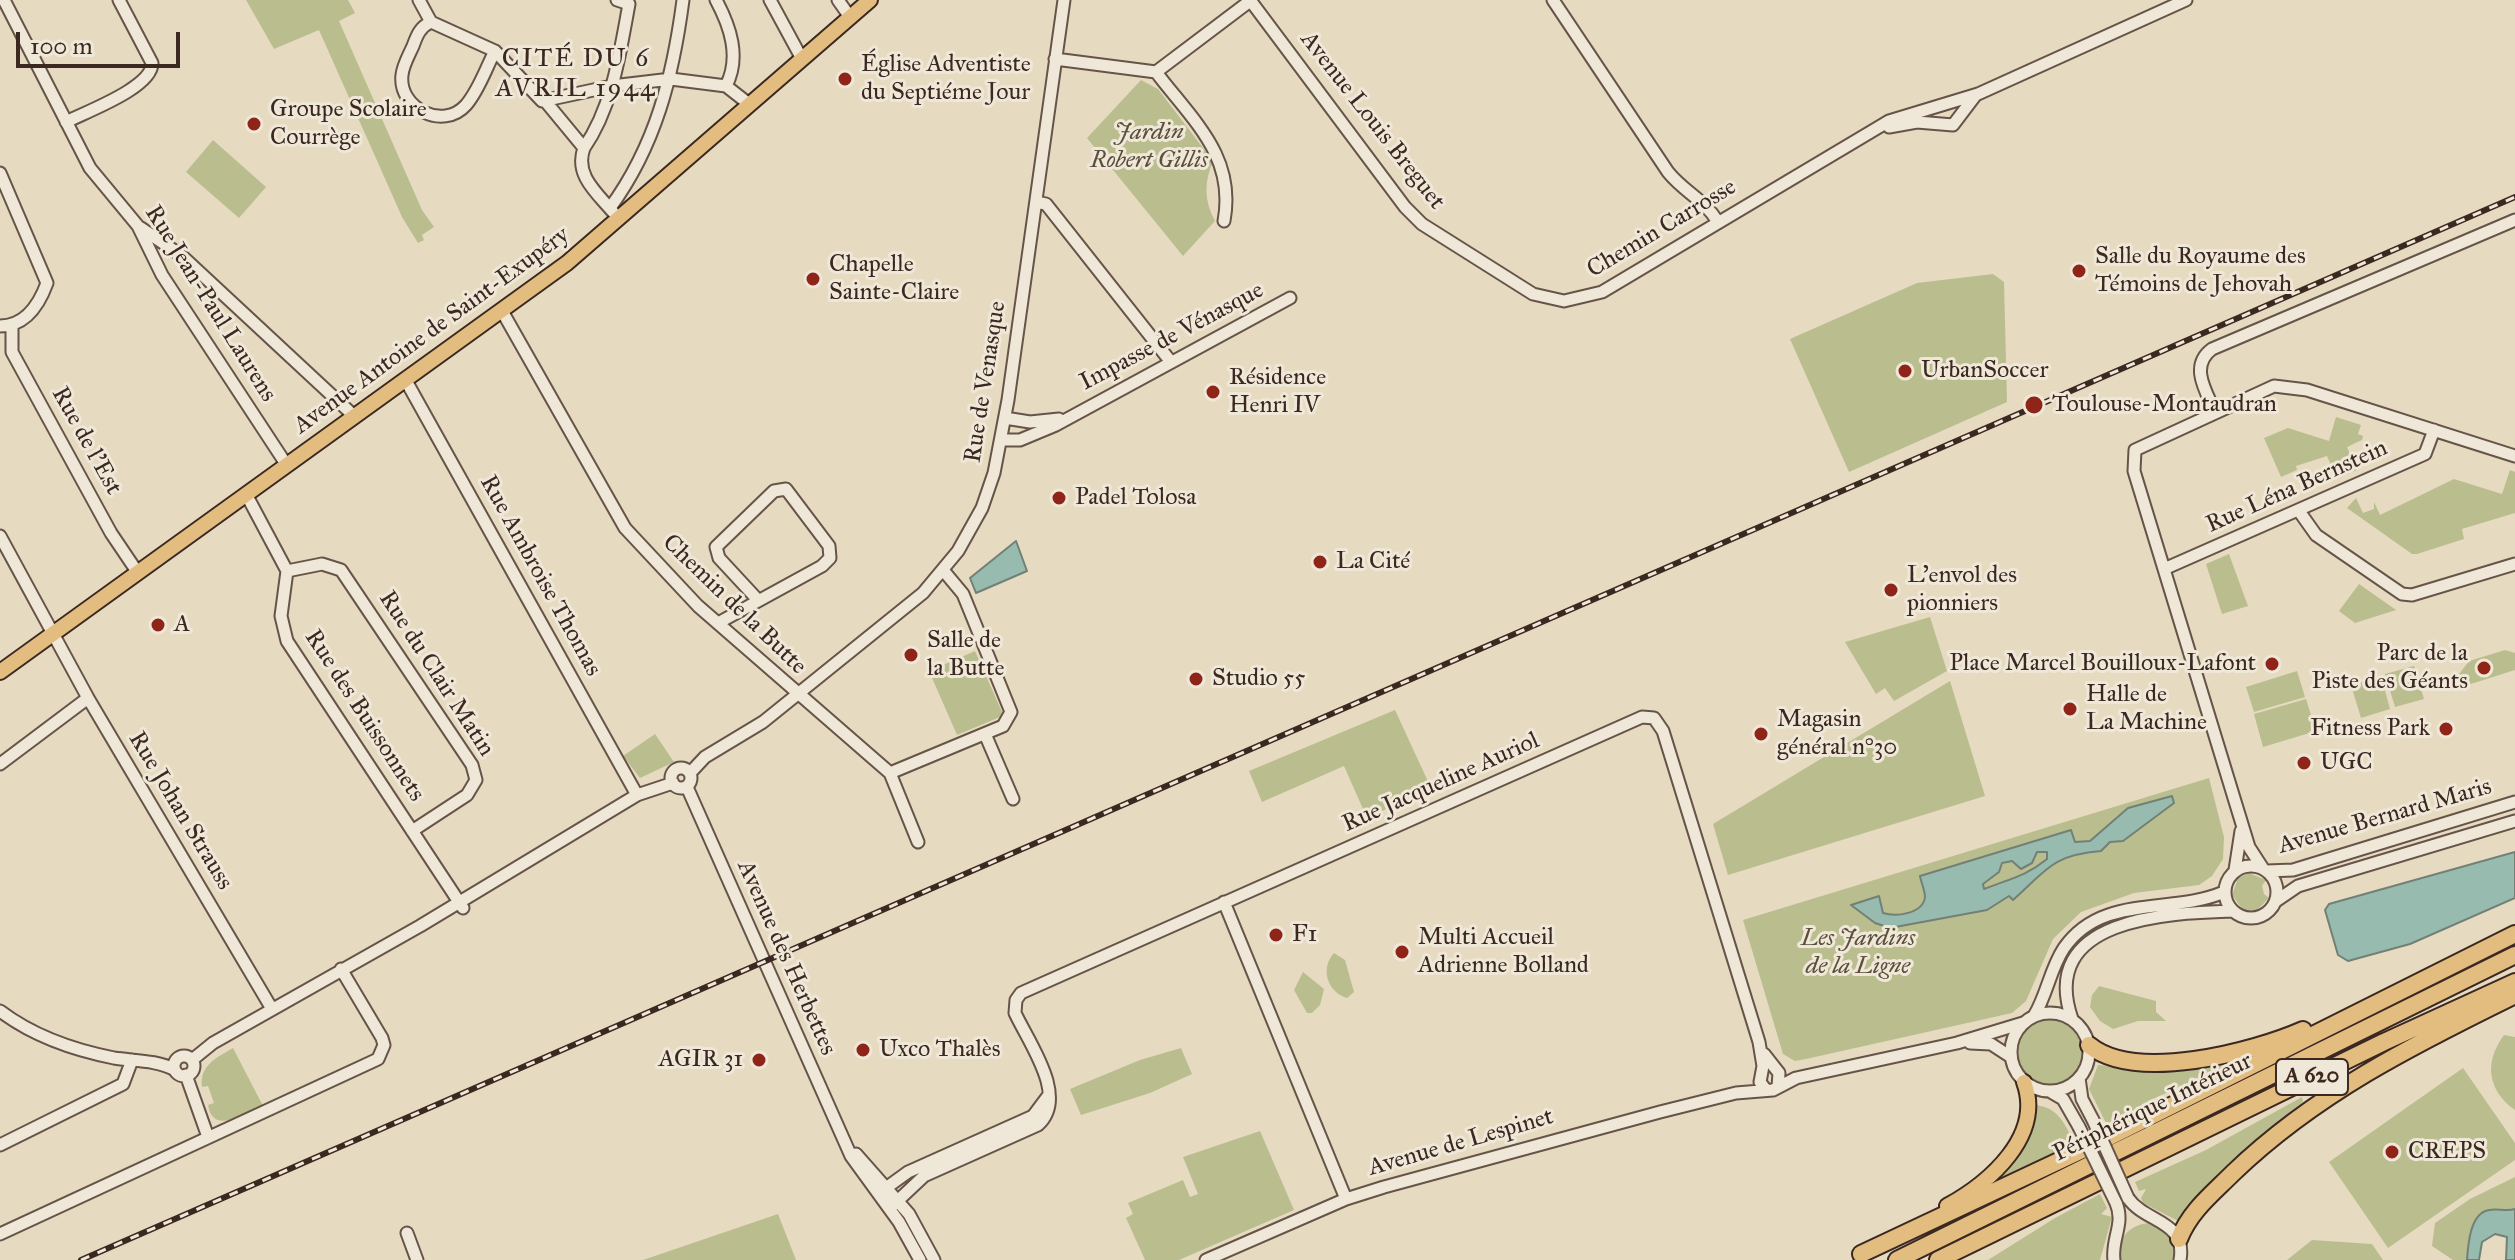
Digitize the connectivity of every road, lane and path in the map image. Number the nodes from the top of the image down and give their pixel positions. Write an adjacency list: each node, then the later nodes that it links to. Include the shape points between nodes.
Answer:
1 (4, 0): 28 (street, Rue Jean-Paul Laurens)
2 (119, 0): 28 (street, via 152,70 143,83)
3 (419, 0): 15 (street)
4 (683, 0): 20 (street)
5 (716, 0): 22 (street, via 732,33)
6 (770, 0): 17 (street)
7 (838, 0): 14 (street)
8 (870, 0): 14 (main road, Avenue Antoine de Saint-Exupéry)
9 (1064, 0): 18 (street, Rue de Venasque)
10 (1250, 0): 19 (street); 39 (street, Avenue Louis Breguet, via 1405,207)
11 (1553, 0): 37 (street, via 1668,172 1705,203)
12 (2186, 0): 23 (street)
13 (627, 1): 21 (street)
14 (850, 17): 17 (main road, Avenue Antoine de Saint-Exupéry)
15 (431, 22): 16 (street); 16 (street, via 420,30 402,74 406,97 427,114 442,117 461,110)
16 (495, 51): 24 (street)
17 (802, 59): 26 (main road, Avenue Antoine de Saint-Exupéry)
18 (1055, 59): 19 (street); 33 (street, Rue de Venasque)
19 (1156, 72): 36 (street, via 1220,156 1229,197)
20 (671, 79): 21 (street); 22 (street); 34 (street)
21 (612, 86): 24 (street); 31 (street)
22 (726, 86): 26 (street)
23 (1978, 94): 25 (street, Chemin Carrosse); 27 (street)
24 (546, 102): 31 (street)
25 (1946, 103): 27 (street); 29 (street, via 1937,111); 30 (street, Chemin Carrosse, via 1889,121)
26 (749, 104): 34 (main road, Avenue Antoine de Saint-Exupéry)
27 (1960, 111): 29 (street, via 1957,123)
28 (66, 122): 38 (street, Rue Jean-Paul Laurens, via 90,168)
29 (1942, 123): 30 (street, Chemin Carrosse, via 1917,122)
30 (1870, 133): 37 (street, Chemin Carrosse)
31 (584, 148): 34 (street, via 587,181)
32 (0, 173): 42 (street, via 47,283 27,317)
33 (1036, 202): 43 (street, via 1046,204); 48 (street, Rue de Venasque)
34 (614, 213): 41 (main road, Avenue Antoine de Saint-Exupéry, via 567,263)
35 (2515, 220): 45 (street, via 2207,352 2200,373)
36 (1224, 221)
37 (1718, 222): 39 (street, Chemin Carrosse, via 1602,292 1564,301 1533,294)
38 (138, 226): 46 (street, via 182,256); 52 (street, Rue Jean-Paul Laurens, via 162,275)
39 (1431, 230)
40 (1290, 298): 43 (street, Impasse de Vénasque)
41 (502, 311): 44 (main road, Avenue Antoine de Saint-Exupéry); 62 (street, Chemin de la Butte, via 617,516 652,559)
42 (6, 326): 60 (street, Rue de l'Est, via 12,352)
43 (1171, 362): 47 (street, Impasse de Vénasque)
44 (405, 379): 46 (main road, Avenue Antoine de Saint-Exupéry); 73 (street, Rue Ambroise Thomas)
45 (2215, 412): 49 (street, via 2286,385); 57 (street, via 2140,446 2132,461)
46 (353, 415): 52 (main road, Avenue Antoine de Saint-Exupéry)
47 (1075, 415): 48 (street, Impasse de Vénasque, via 1045,422); 50 (street, Impasse de Vénasque, via 1020,440)
48 (1005, 418): 50 (street, Rue de Venasque)
49 (2434, 430): 51 (street); 54 (street, Rue Léna Bernstein, via 2425,454)
50 (1001, 440): 58 (street, Rue de Venasque, via 982,508)
51 (2515, 456)
52 (286, 464): 53 (main road, Avenue Antoine de Saint-Exupéry)
53 (246, 494): 59 (street); 60 (main road, Avenue Antoine de Saint-Exupéry)
54 (2299, 511): 56 (street, via 2316,535 2402,594); 57 (street, Rue Léna Bernstein)
55 (0, 536): 63 (street, Rue Johan Strauss)
56 (2515, 564)
57 (2164, 569): 77 (street)
58 (943, 570): 65 (street, Rue de Venasque, via 923,593); 67 (street, via 963,594 1010,704 1008,721)
59 (287, 571): 78 (street, Rue des Buissonnets, via 281,616 287,641); 78 (street, Rue du Clair Matin, via 322,564 341,570 472,765 476,780 471,791)
60 (138, 573): 63 (main road, Avenue Antoine de Saint-Exupéry)
61 (757, 599): 61 (street, via 830,558 829,546 786,489 774,491 716,547 719,558); 62 (street)
62 (718, 623): 65 (street, Chemin de la Butte)
63 (53, 634): 64 (main road, Avenue Antoine de Saint-Exupéry); 66 (street, Rue Johan Strauss)
64 (0, 672)
65 (800, 696): 69 (street, Chemin de la Butte, via 705,757); 70 (street)
66 (88, 698): 68 (street); 93 (street, Rue Johan Strauss)
67 (985, 734): 70 (street); 74 (street)
68 (0, 764)
69 (690, 773): 71 (street, via 676,770); 72 (street)
70 (890, 773): 79 (street)
71 (673, 783): 72 (street); 73 (street)
72 (687, 787): 114 (street, Avenue des Herbettes, via 847,1145)
73 (637, 795): 85 (street)
74 (1013, 799)
75 (2515, 802): 80 (street, Avenue Bernard Maris, via 2293,870)
76 (2515, 821): 83 (street, Avenue Bernard Maris, via 2298,886)
77 (2241, 823): 80 (street, via 2249,847); 81 (street)
78 (412, 831): 85 (street, Rue des Buissonnets)
79 (918, 842)
80 (2265, 869): 81 (street, via 2248,865); 83 (street, via 2275,881)
81 (2235, 870): 82 (street)
82 (2224, 892): 86 (street); 96 (street, via 2122,910 2083,927 2058,958)
83 (2276, 901): 86 (street, via 2257,918)
84 (1224, 902): 99 (street, Rue Jacqueline Auriol, via 1650,717 1663,731); 108 (street, Rue Jacqueline Auriol, via 1021,993 1015,1013); 115 (street)
85 (462, 905): 89 (street)
86 (2232, 911): 95 (street, via 2164,915 2102,932 2078,954 2070,973 2066,994)
87 (2515, 934): 91 (highway)
88 (2515, 955): 127 (highway, Périphérique Intérieur / A 620)
89 (341, 969): 93 (street); 112 (street, via 382,1038 383,1054)
90 (2515, 982): 128 (highway, A 620)
91 (2408, 986): 98 (highway, via 2287,1037 2220,1057 2123,1059 2102,1055); 122 (highway, via 2083,1150)
92 (2515, 995): 121 (highway, via 2322,1098 2213,1193 2186,1222)
93 (272, 1009): 102 (street, via 192,1060 193,1069)
94 (0, 1011): 101 (street, via 50,1039)
95 (2072, 1019): 96 (street, via 2046,1013); 98 (street)
96 (2028, 1020): 97 (street, Avenue de Lespinet); 100 (street, via 2011,1045)
97 (1957, 1043): 100 (street, Avenue de Lespinet, via 1991,1044); 105 (street, Avenue de Lespinet)
98 (2089, 1045): 106 (street, via 2088,1063)
99 (1762, 1051): 103 (street, Rue Jacqueline Auriol); 104 (street, Rue Jacqueline Auriol)
100 (2011, 1057): 107 (street)
101 (132, 1060): 102 (street); 113 (street, via 123,1084)
102 (180, 1068): 112 (street)
103 (1778, 1072): 104 (street, via 1767,1069); 105 (street, Avenue de Lespinet); 109 (street)
104 (1761, 1075): 109 (street); 111 (street, Avenue de Lespinet)
105 (1796, 1078): 109 (street, Avenue de Lespinet)
106 (2079, 1078): 110 (street, via 2067,1088); 117 (street, bridge, via 2082,1099 2128,1198)
107 (2024, 1082): 110 (street); 122 (main road, via 2027,1113 2015,1147 1986,1182)
108 (1049, 1087): 114 (street, via 1046,1103 1033,1116 908,1172); 116 (street, via 1050,1110 1038,1125 924,1176)
109 (1772, 1088): 111 (street, Avenue de Lespinet)
110 (2051, 1091): 119 (street, bridge, via 2063,1099 2116,1203)
111 (1736, 1093): 115 (street, Avenue de Lespinet)
112 (208, 1137): 120 (street)
113 (0, 1145)
114 (883, 1190): 116 (street, Avenue des Herbettes)
115 (1346, 1199): 126 (street, Avenue de Lespinet)
116 (894, 1204): 124 (street, Avenue des Herbettes); 125 (street, Avenue des Herbettes)
117 (2147, 1217): 119 (street, via 2131,1221); 121 (street, via 2163,1221)
118 (407, 1233): 123 (street)
119 (2118, 1233): 129 (street)
120 (0, 1234)
121 (2179, 1239): 130 (street)
122 (1855, 1257)
123 (417, 1260)
124 (920, 1260)
125 (934, 1260)
126 (1206, 1260)
127 (1897, 1260)
128 (1938, 1260)
129 (2114, 1260)
130 (2180, 1260)

